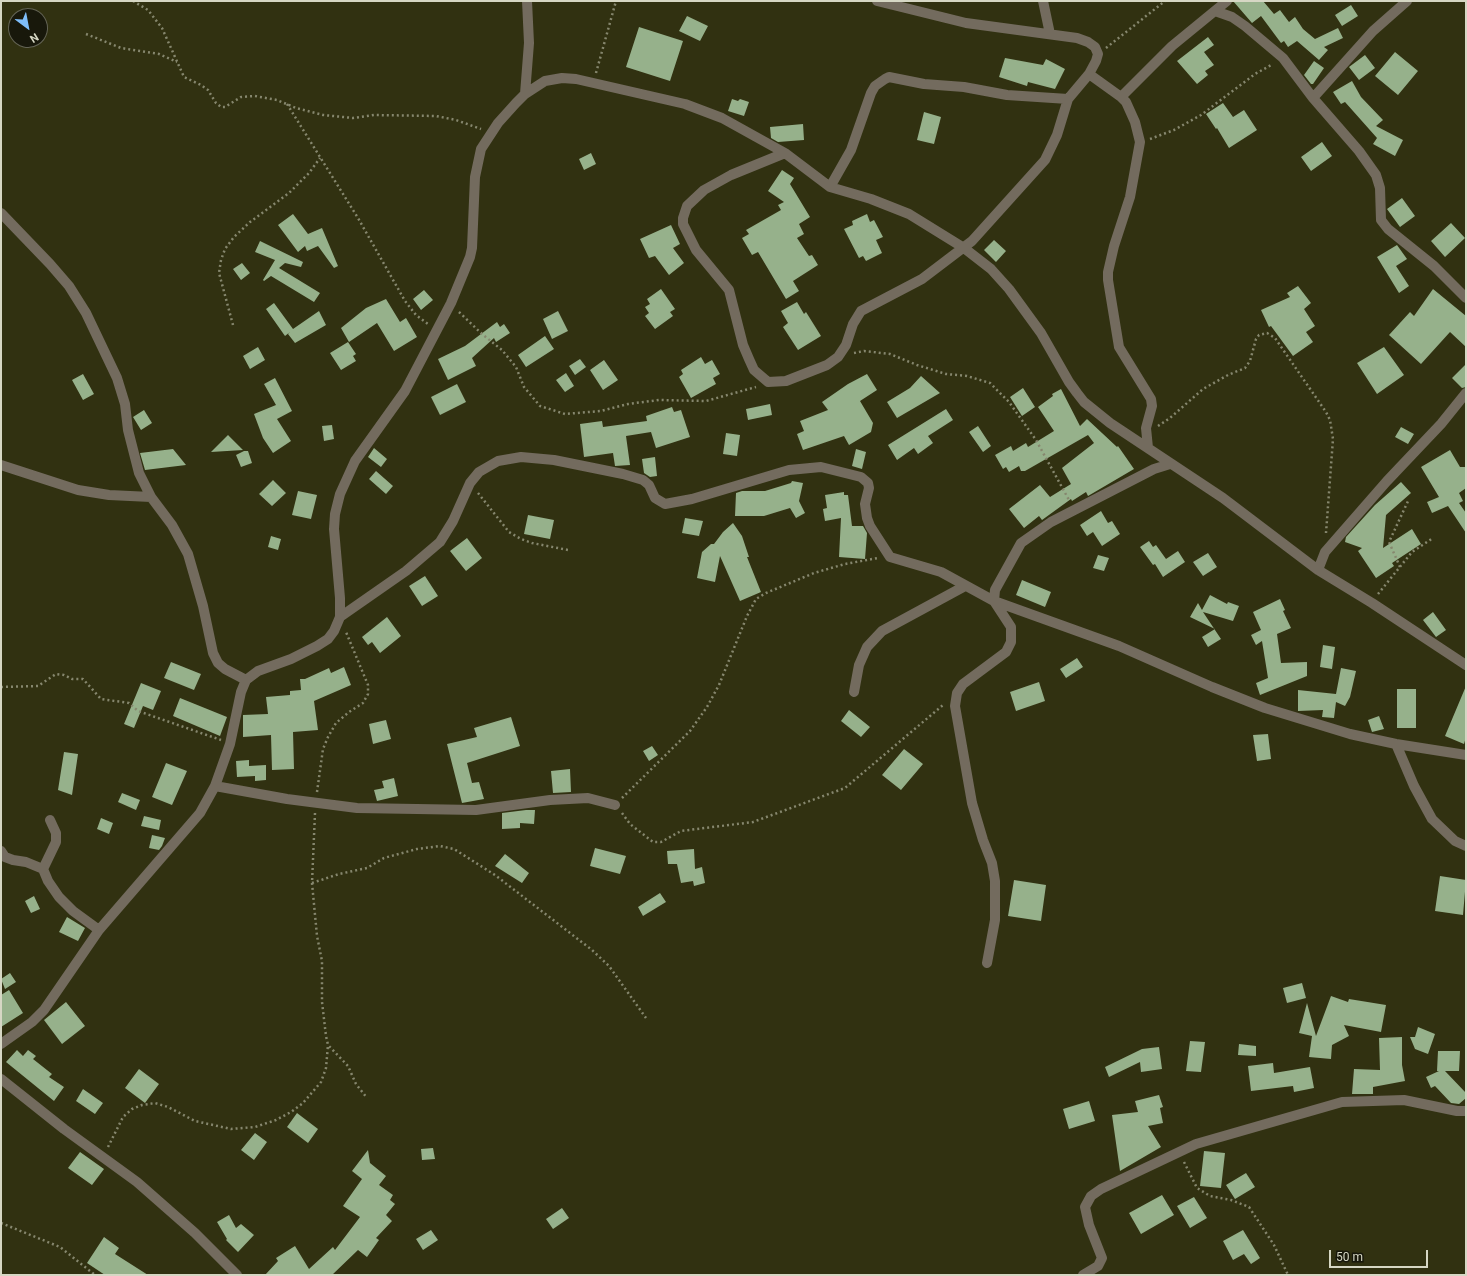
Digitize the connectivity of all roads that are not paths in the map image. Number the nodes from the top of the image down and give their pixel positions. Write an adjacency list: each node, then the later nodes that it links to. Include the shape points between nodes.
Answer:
1 (527, 1): 9 (street, via 529,43)
2 (877, 1): 7 (street, via 966,23)
3 (1043, 1): 7 (street)
4 (1227, 1): 6 (street)
5 (1407, 1): 11 (street, via 1373,31)
6 (1215, 11): 10 (street, via 1172,46); 11 (street, via 1232,17 1283,58)
7 (1050, 34): 8 (street, via 1088,42 1095,47 1098,54)
8 (1089, 74): 10 (street); 12 (street)
9 (525, 94): 13 (street, via 545,81 576,79 685,104 722,118); 26 (street, via 481,148 477,161 470,257 451,303 405,391 355,461 340,494 334,528)
10 (1121, 97): 19 (street, via 1131,112 1140,142 1130,197 1118,230 1108,272 1119,348 1151,399 1152,406 1146,428)
11 (1313, 98): 17 (street, via 1359,151 1376,175 1380,188 1381,220)
12 (1068, 99): 14 (street, via 1007,95 889,77 875,86 871,93 851,150); 16 (street, via 1057,135 1045,160)
13 (785, 153): 14 (street); 16 (street, via 731,175 704,190 687,206 683,218 683,224 696,250 729,290 748,358 754,370 768,382 786,381 827,365 838,357 846,345 861,311 922,280)
14 (830, 187): 16 (street, via 909,214)
15 (1, 212): 22 (street, via 65,281 86,313 117,378 139,472)
16 (964, 248): 19 (street, via 991,269 1027,311 1069,382 1084,402 1110,424)
17 (1466, 298)
18 (1466, 393): 23 (street, via 1436,430 1324,552)
19 (1148, 448): 20 (street)
20 (1170, 464): 23 (street, via 1223,498); 25 (street, via 1154,469 1075,511 1038,531 1018,546 995,590)
21 (1, 465): 22 (street, via 78,490 109,496)
22 (151, 497): 28 (street, via 172,525 188,554 204,606 213,653 218,663)
23 (1318, 570): 27 (street)
24 (965, 586): 25 (street); 26 (street, via 941,572 890,556 870,526 865,504 868,483 860,477 832,469 802,468 692,499 665,504 655,498 649,485 643,480 554,460 521,457 498,460 479,472 470,483 440,542); 29 (street, via 882,631 864,653)
25 (994, 601): 30 (street, via 1119,646 1212,688 1265,708 1350,734); 39 (street, via 1011,627 1011,642 1006,652 963,684 957,693 955,706 972,803 992,863 995,881 995,920)
26 (340, 617): 28 (street, via 328,639 291,660 258,671)
27 (1466, 665)
28 (246, 680): 32 (street, via 230,744)
29 (854, 692)
30 (1396, 744): 31 (street); 35 (street, via 1432,819 1455,841)
31 (1466, 755)
32 (215, 786): 33 (street, via 357,808 476,810 550,800 588,798); 38 (street, via 200,813)
33 (615, 805)
34 (50, 820): 37 (street, via 56,833 56,842)
35 (1466, 846)
36 (1, 851): 37 (street, via 5,857)
37 (43, 869): 38 (street, via 59,897)
38 (99, 930): 40 (street, via 44,1010)
39 (988, 963)
40 (1, 1044)
41 (1, 1079): 43 (street, via 153,1196)
42 (1466, 1111): 44 (street, via 1404,1100 1342,1102 1196,1144 1090,1196 1085,1207 1102,1258 1098,1266)
43 (237, 1275)
44 (1083, 1275)

